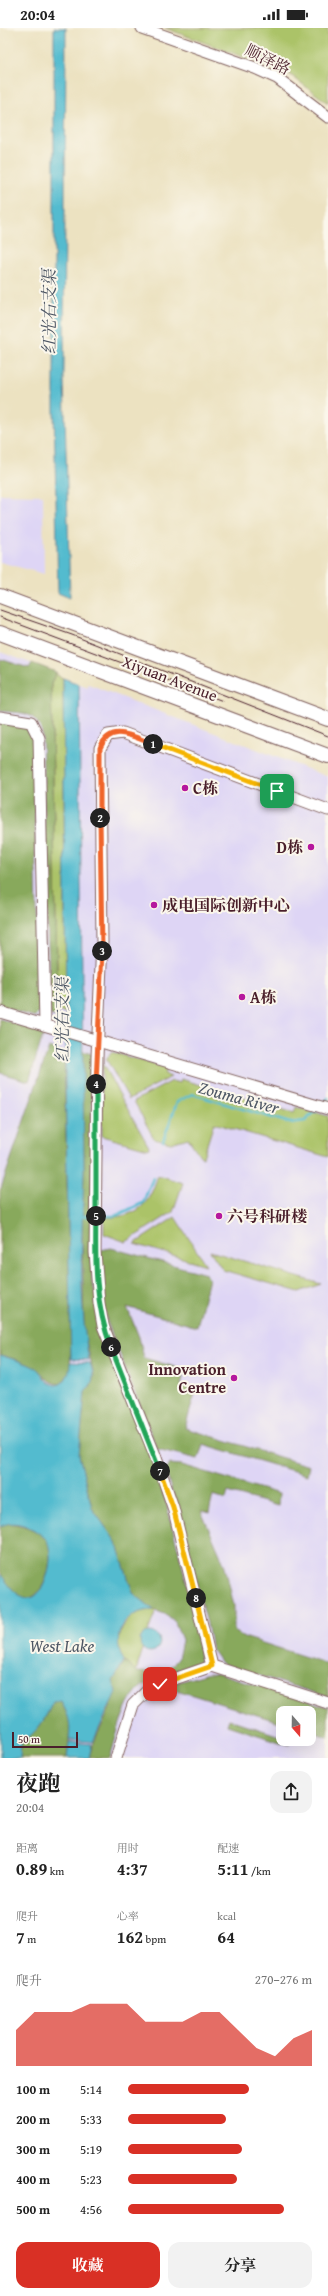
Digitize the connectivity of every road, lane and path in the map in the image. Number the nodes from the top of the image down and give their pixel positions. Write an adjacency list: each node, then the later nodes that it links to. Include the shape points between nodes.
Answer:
1 (142, 28): 2 (street, 顺泽路, via 277,78)
2 (328, 117)
3 (0, 596): 6 (main road, Xiyuan Avenue)
4 (0, 632): 7 (main road, Xiyuan Avenue)
5 (0, 717): 10 (street, via 31,722 39,738)
6 (328, 719)
7 (328, 756)
8 (328, 810): 11 (street, via 124,733 108,735 100,748 102,942)
9 (0, 1012): 10 (street)
10 (45, 1025): 11 (street)
11 (98, 1040): 12 (street); 13 (street, via 95,1252 100,1313 173,1507)
12 (328, 1109)
13 (212, 1666): 14 (street); 15 (street, via 151,1687 133,1705)
14 (328, 1702)
15 (116, 1758)

